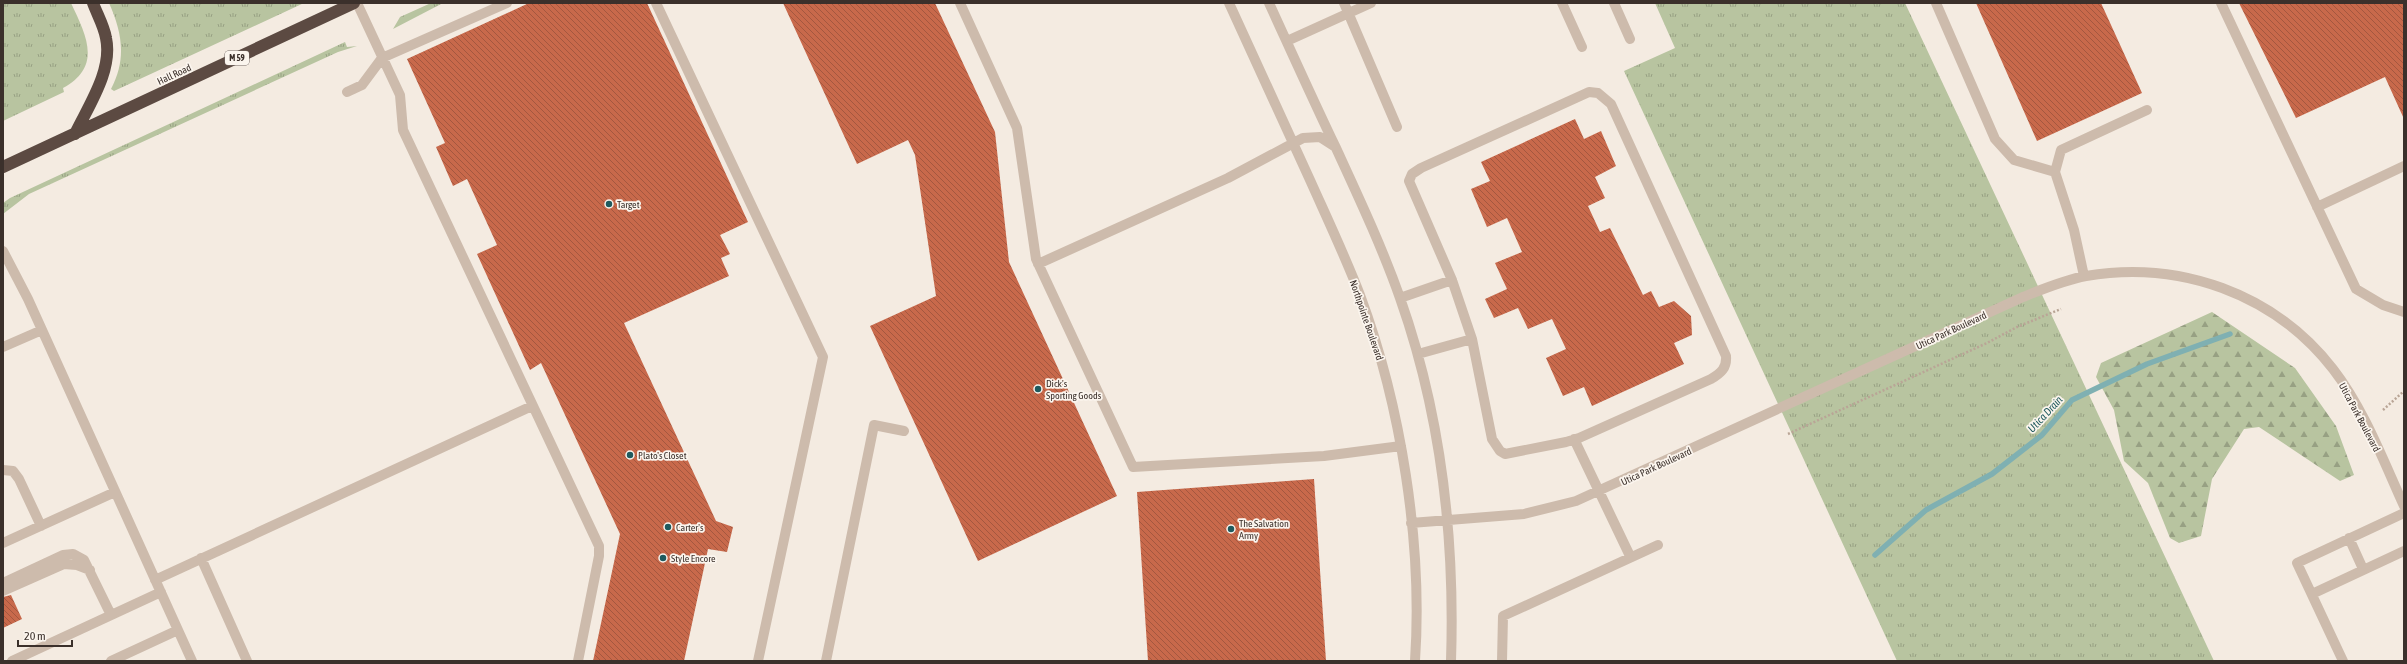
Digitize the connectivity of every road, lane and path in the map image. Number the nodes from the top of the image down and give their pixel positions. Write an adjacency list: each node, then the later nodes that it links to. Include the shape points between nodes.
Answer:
1 (93, 3): 22 (highway, via 106,38 107,62)
2 (356, 3): 18 (street); 22 (highway, Hall Road / M 59)
3 (507, 3): 18 (street)
4 (656, 3): 75 (street, via 822,357)
5 (960, 3): 30 (street, via 1017,128)
6 (1229, 3): 23 (street, Northpointe Boulevard)
7 (1269, 3): 16 (street)
8 (1344, 3): 14 (street)
9 (1371, 3): 14 (street)
10 (1562, 3): 17 (street)
11 (1614, 3): 15 (street)
12 (1936, 3): 27 (street, via 1994,139 2014,160)
13 (2221, 3): 28 (street)
14 (1348, 13): 16 (street); 21 (street)
15 (1630, 39)
16 (1286, 41): 24 (street)
17 (1582, 47)
18 (382, 58): 19 (street, via 362,85); 41 (street, via 400,95 403,130)
19 (347, 92)
20 (2147, 110): 27 (street, via 2061,150)
21 (1397, 127)
22 (75, 134): 26 (highway, Hall Road / M 59)
23 (1293, 142): 24 (street, via 1303,138 1320,138); 30 (street, via 1228,178); 46 (street, Northpointe Boulevard, via 1360,296 1382,362)
24 (1335, 148): 33 (street, via 1378,239)
25 (2404, 166): 28 (street)
26 (3, 167)
27 (2055, 172): 31 (street, via 2074,230)
28 (2317, 207): 35 (street, via 2356,289 2383,305)
29 (3, 251): 36 (street)
30 (1038, 264): 46 (street, via 1133,466 1324,456)
31 (2084, 276): 49 (street, Utica Park Boulevard, via 2023,297); 50 (street, Utica Park Boulevard, via 2137,271 2192,277 2246,297 2275,314 2308,341 2341,380 2362,416)
32 (1452, 280): 33 (street); 37 (street); 45 (street, via 1412,189 1409,181 1412,174 1589,92 1598,92 1606,98 1726,356 1727,364 1722,372 1711,379)
33 (1400, 298): 39 (street)
34 (2061, 309): 44 (path)
35 (2404, 312)
36 (42, 330): 38 (street); 48 (street)
37 (1472, 339): 39 (street); 45 (street, via 1492,439 1500,451 1505,454 1513,453)
38 (3, 347)
39 (1418, 354): 52 (street, via 1434,430)
40 (2404, 392): 42 (path)
41 (532, 406): 60 (street); 74 (street, via 599,546)
42 (2383, 410)
43 (904, 431): 76 (street, via 874,425)
44 (1788, 434)
45 (1574, 439): 49 (street)
46 (1401, 446): 53 (street, Northpointe Boulevard)
47 (3, 470): 54 (street, via 13,472 19,479)
48 (115, 492): 54 (street); 63 (street)
49 (1600, 492): 52 (street, Utica Park Boulevard, via 1540,511); 59 (street)
50 (2404, 506)
51 (2404, 513): 55 (street)
52 (1447, 521): 53 (street, Utica Park Boulevard); 78 (street, via 1452,593)
53 (1411, 523): 77 (street, Northpointe Boulevard, via 1415,596)
54 (41, 526): 56 (street)
55 (2349, 538): 61 (street); 67 (street, via 2297,563)
56 (3, 543)
57 (1658, 545): 59 (street)
58 (2404, 551): 61 (street)
59 (1630, 556): 79 (street, via 1503,616)
60 (201, 558): 63 (street); 73 (street)
61 (2363, 569): 67 (street)
62 (90, 570): 64 (street, via 78,556 62,555); 65 (street, via 64,564); 68 (street)
63 (155, 580): 66 (street)
64 (3, 583)
65 (3, 591)
66 (161, 592): 68 (street); 69 (street)
67 (2312, 594): 80 (street)
68 (111, 615): 70 (street)
69 (178, 630): 71 (street); 72 (street)
70 (12, 661)
71 (111, 661)
72 (192, 661)
73 (247, 661)
74 (578, 661)
75 (758, 661)
76 (826, 661)
77 (1414, 661)
78 (1451, 661)
79 (1502, 661)
80 (2343, 661)

